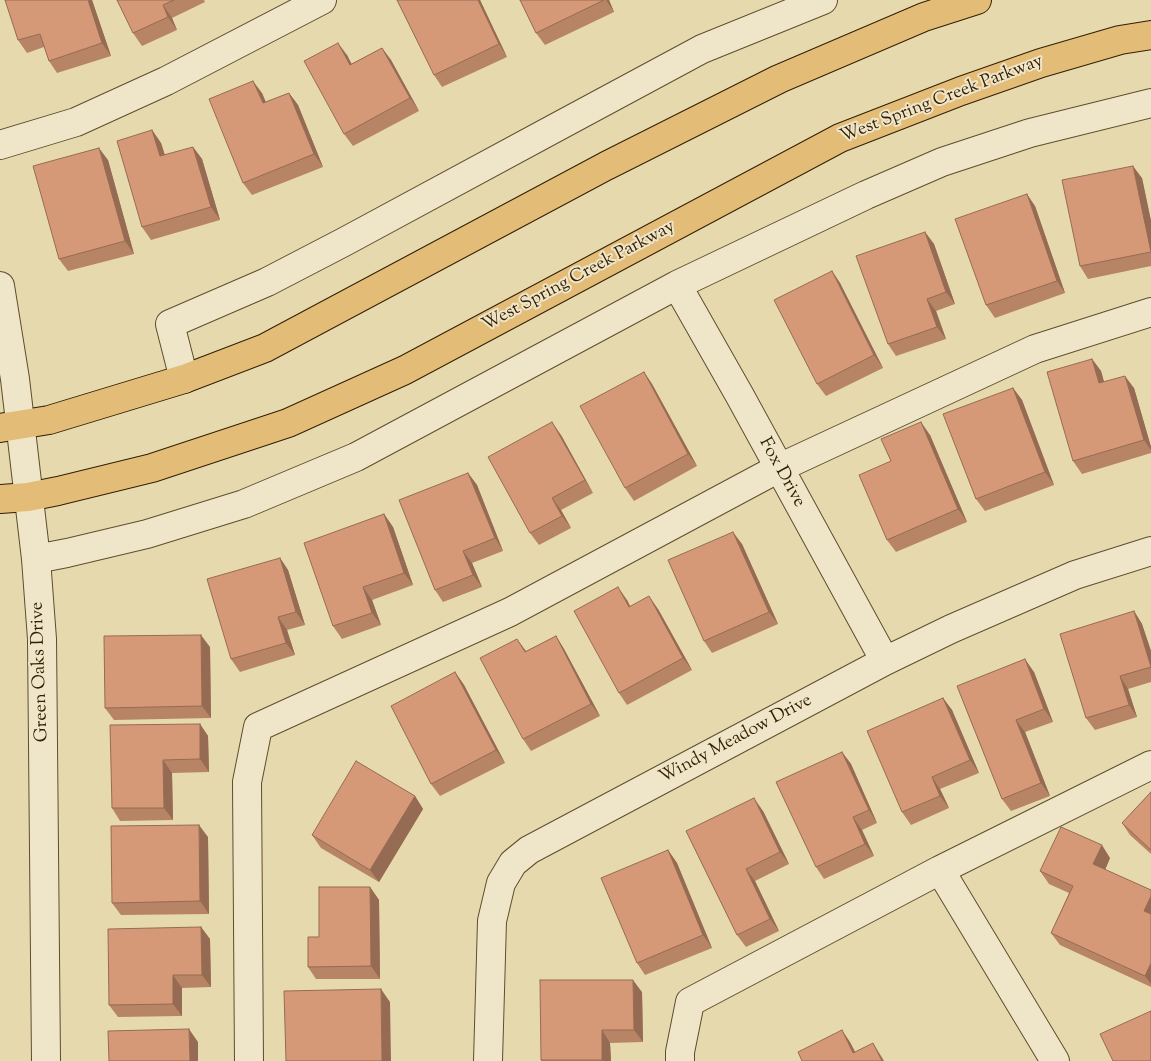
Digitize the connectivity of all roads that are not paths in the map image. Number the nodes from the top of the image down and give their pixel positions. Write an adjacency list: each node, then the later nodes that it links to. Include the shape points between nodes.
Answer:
1 (322, 0): 6 (street, via 166,81 76,122)
2 (823, 0): 10 (street, via 702,50 267,282 170,324)
3 (977, 0): 10 (main road, via 924,17 779,79 606,166 265,348)
4 (1151, 36): 13 (main road, West Spring Creek Parkway, via 1120,40 1041,62 840,138 406,370 288,423 152,468)
5 (1151, 103): 7 (street, via 1030,132 942,162)
6 (0, 145)
7 (676, 285): 12 (street, Fox Drive); 16 (street, via 356,457 244,504 146,534)
8 (0, 286): 11 (street, Green Oaks Drive, via 15,379)
9 (1151, 312): 12 (street, via 1035,349)
10 (184, 379): 11 (main road, via 49,420)
11 (10, 427): 13 (street, Green Oaks Drive)
12 (778, 468): 17 (street, Fox Drive); 21 (street, via 510,612 258,727 247,782)
13 (28, 497): 14 (main road, West Spring Creek Parkway); 16 (street, Green Oaks Drive)
14 (0, 499)
15 (1151, 551): 17 (street, Windy Meadow Drive, via 1075,575)
16 (36, 559): 20 (street, Green Oaks Drive, via 42,639)
17 (885, 661): 22 (street, Windy Meadow Drive, via 529,850 513,863 501,883 492,921)
18 (1151, 765): 19 (street)
19 (940, 870): 23 (street, via 690,1002); 24 (street)
20 (46, 1061)
21 (249, 1061)
22 (488, 1061)
23 (680, 1061)
24 (1055, 1061)

